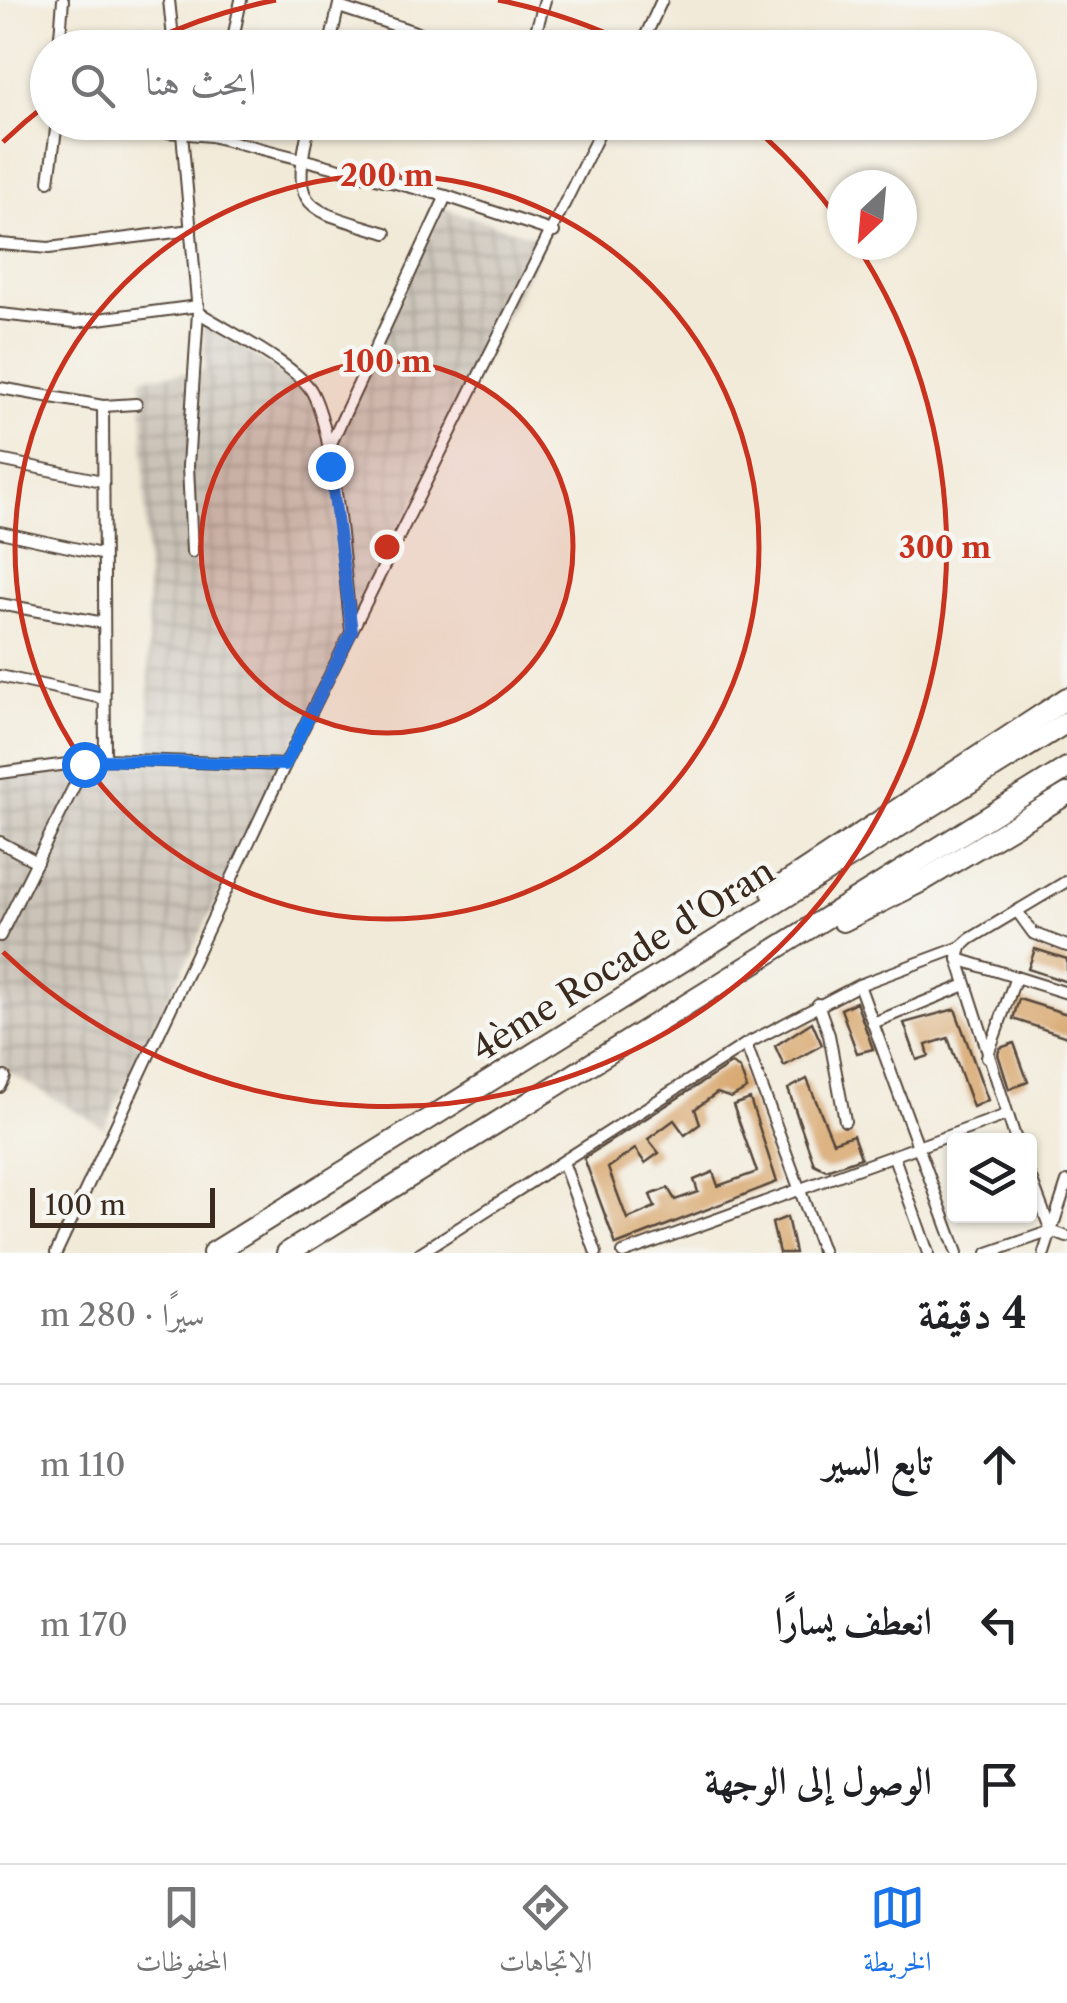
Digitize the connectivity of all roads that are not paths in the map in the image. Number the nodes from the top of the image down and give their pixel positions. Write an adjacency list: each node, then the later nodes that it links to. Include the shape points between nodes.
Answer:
1 (63, 0): 7 (street)
2 (169, 0): 8 (street)
3 (241, 0): 9 (street)
4 (545, 0): 12 (street)
5 (662, 0): 13 (street)
6 (340, 3): 10 (street); 11 (street)
7 (60, 30)
8 (172, 30)
9 (235, 30)
10 (333, 30)
11 (398, 30)
12 (536, 30)
13 (648, 30)
14 (55, 140): 20 (street)
15 (182, 140): 22 (street)
16 (226, 140): 19 (street)
17 (306, 140): 19 (street)
18 (597, 140): 23 (street)
19 (301, 160): 21 (street); 24 (street, via 308,203 339,221)
20 (49, 181)
21 (446, 196): 23 (street); 31 (street)
22 (191, 230): 25 (street, via 49,248); 26 (street)
23 (554, 232): 39 (street)
24 (386, 233)
25 (0, 244)
26 (198, 309): 27 (street, via 75,322); 31 (street, via 312,392); 35 (street, via 188,466)
27 (0, 314)
28 (0, 388): 30 (street)
29 (136, 404): 30 (street)
30 (103, 406): 33 (street)
31 (328, 450): 39 (street)
32 (0, 460): 33 (street)
33 (102, 481): 36 (street)
34 (0, 532): 36 (street)
35 (192, 552)
36 (101, 554): 38 (street)
37 (0, 604): 38 (street)
38 (104, 623): 41 (street)
39 (352, 631): 46 (street)
40 (0, 676): 41 (street)
41 (102, 698): 44 (street)
42 (1067, 698): 58 (highway, via 830,851)
43 (1067, 722): 58 (highway, 4ème Rocade d'Oran)
44 (105, 760): 45 (street); 46 (street)
45 (84, 764): 48 (street); 51 (street)
46 (285, 765): 78 (street)
47 (1067, 768): 57 (highway, 4ème Rocade d'Oran)
48 (0, 773)
49 (1067, 794): 57 (highway, via 880,904)
50 (0, 842): 51 (street)
51 (37, 862): 54 (street)
52 (1067, 882): 53 (street)
53 (1017, 911): 55 (street, via 1033,932); 56 (street)
54 (0, 936)
55 (1067, 946)
56 (959, 953): 59 (street); 60 (street); 61 (street)
57 (768, 956): 80 (highway, 4ème Rocade d'Oran)
58 (679, 965): 79 (highway, 4ème Rocade d'Oran)
59 (1016, 978): 62 (street); 66 (street)
60 (859, 985): 63 (street); 64 (street)
61 (963, 986): 64 (street); 66 (street)
62 (1067, 994)
63 (818, 1004): 65 (street); 68 (street)
64 (873, 1024): 70 (street)
65 (746, 1044): 72 (street); 74 (street)
66 (987, 1058): 67 (street)
67 (1006, 1115): 69 (street); 70 (street)
68 (845, 1121)
69 (1013, 1133)
70 (917, 1148): 71 (street); 86 (street)
71 (894, 1157): 74 (street); 85 (street)
72 (562, 1162): 81 (street); 82 (street)
73 (1067, 1182): 76 (street)
74 (800, 1190): 83 (street); 84 (street)
75 (1037, 1194): 76 (street)
76 (1051, 1231): 77 (street); 87 (street); 88 (street)
77 (1067, 1237)
78 (56, 1253)
79 (213, 1253)
80 (287, 1253)
81 (420, 1253)
82 (596, 1253)
83 (622, 1253)
84 (823, 1253)
85 (928, 1253)
86 (957, 1253)
87 (988, 1253)
88 (1044, 1253)

